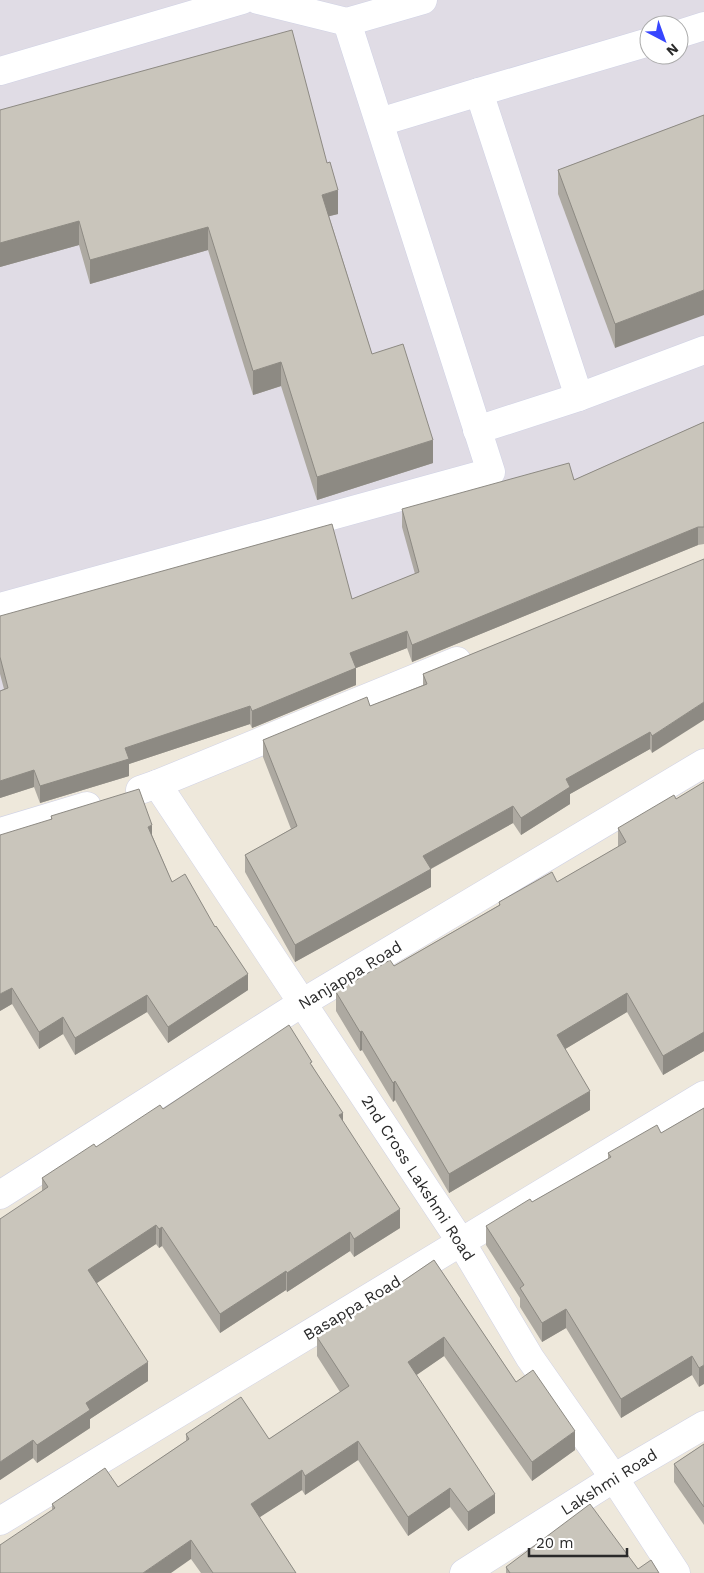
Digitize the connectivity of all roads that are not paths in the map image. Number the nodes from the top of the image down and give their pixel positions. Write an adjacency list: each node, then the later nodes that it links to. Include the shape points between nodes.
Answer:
1 (242, 0): 8 (street)
2 (258, 0): 4 (street)
3 (423, 0): 4 (street)
4 (347, 22): 10 (street)
5 (704, 26): 6 (street)
6 (689, 31)
7 (639, 45): 9 (street)
8 (0, 71)
9 (479, 92): 10 (street); 12 (street)
10 (380, 122): 13 (street)
11 (704, 350): 12 (street)
12 (579, 397): 13 (street)
13 (477, 430): 14 (street, via 490,472)
14 (0, 606)
15 (476, 653): 17 (street)
16 (704, 762): 19 (street, Nanjappa Road)
17 (157, 784): 18 (street); 19 (street, 2nd Cross Lakshmi Road)
18 (0, 832)
19 (302, 1003): 21 (street, Nanjappa Road); 22 (street, 2nd Cross Lakshmi Road)
20 (704, 1095): 22 (street, Basappa Road)
21 (0, 1195)
22 (461, 1242): 24 (street, 2nd Cross Lakshmi Road, via 530,1358); 25 (street, Basappa Road)
23 (704, 1425): 24 (street, Lakshmi Road)
24 (614, 1478): 26 (street, Lakshmi Road); 27 (street, 2nd Cross Lakshmi Road)
25 (0, 1521)
26 (464, 1573)
27 (676, 1573)

